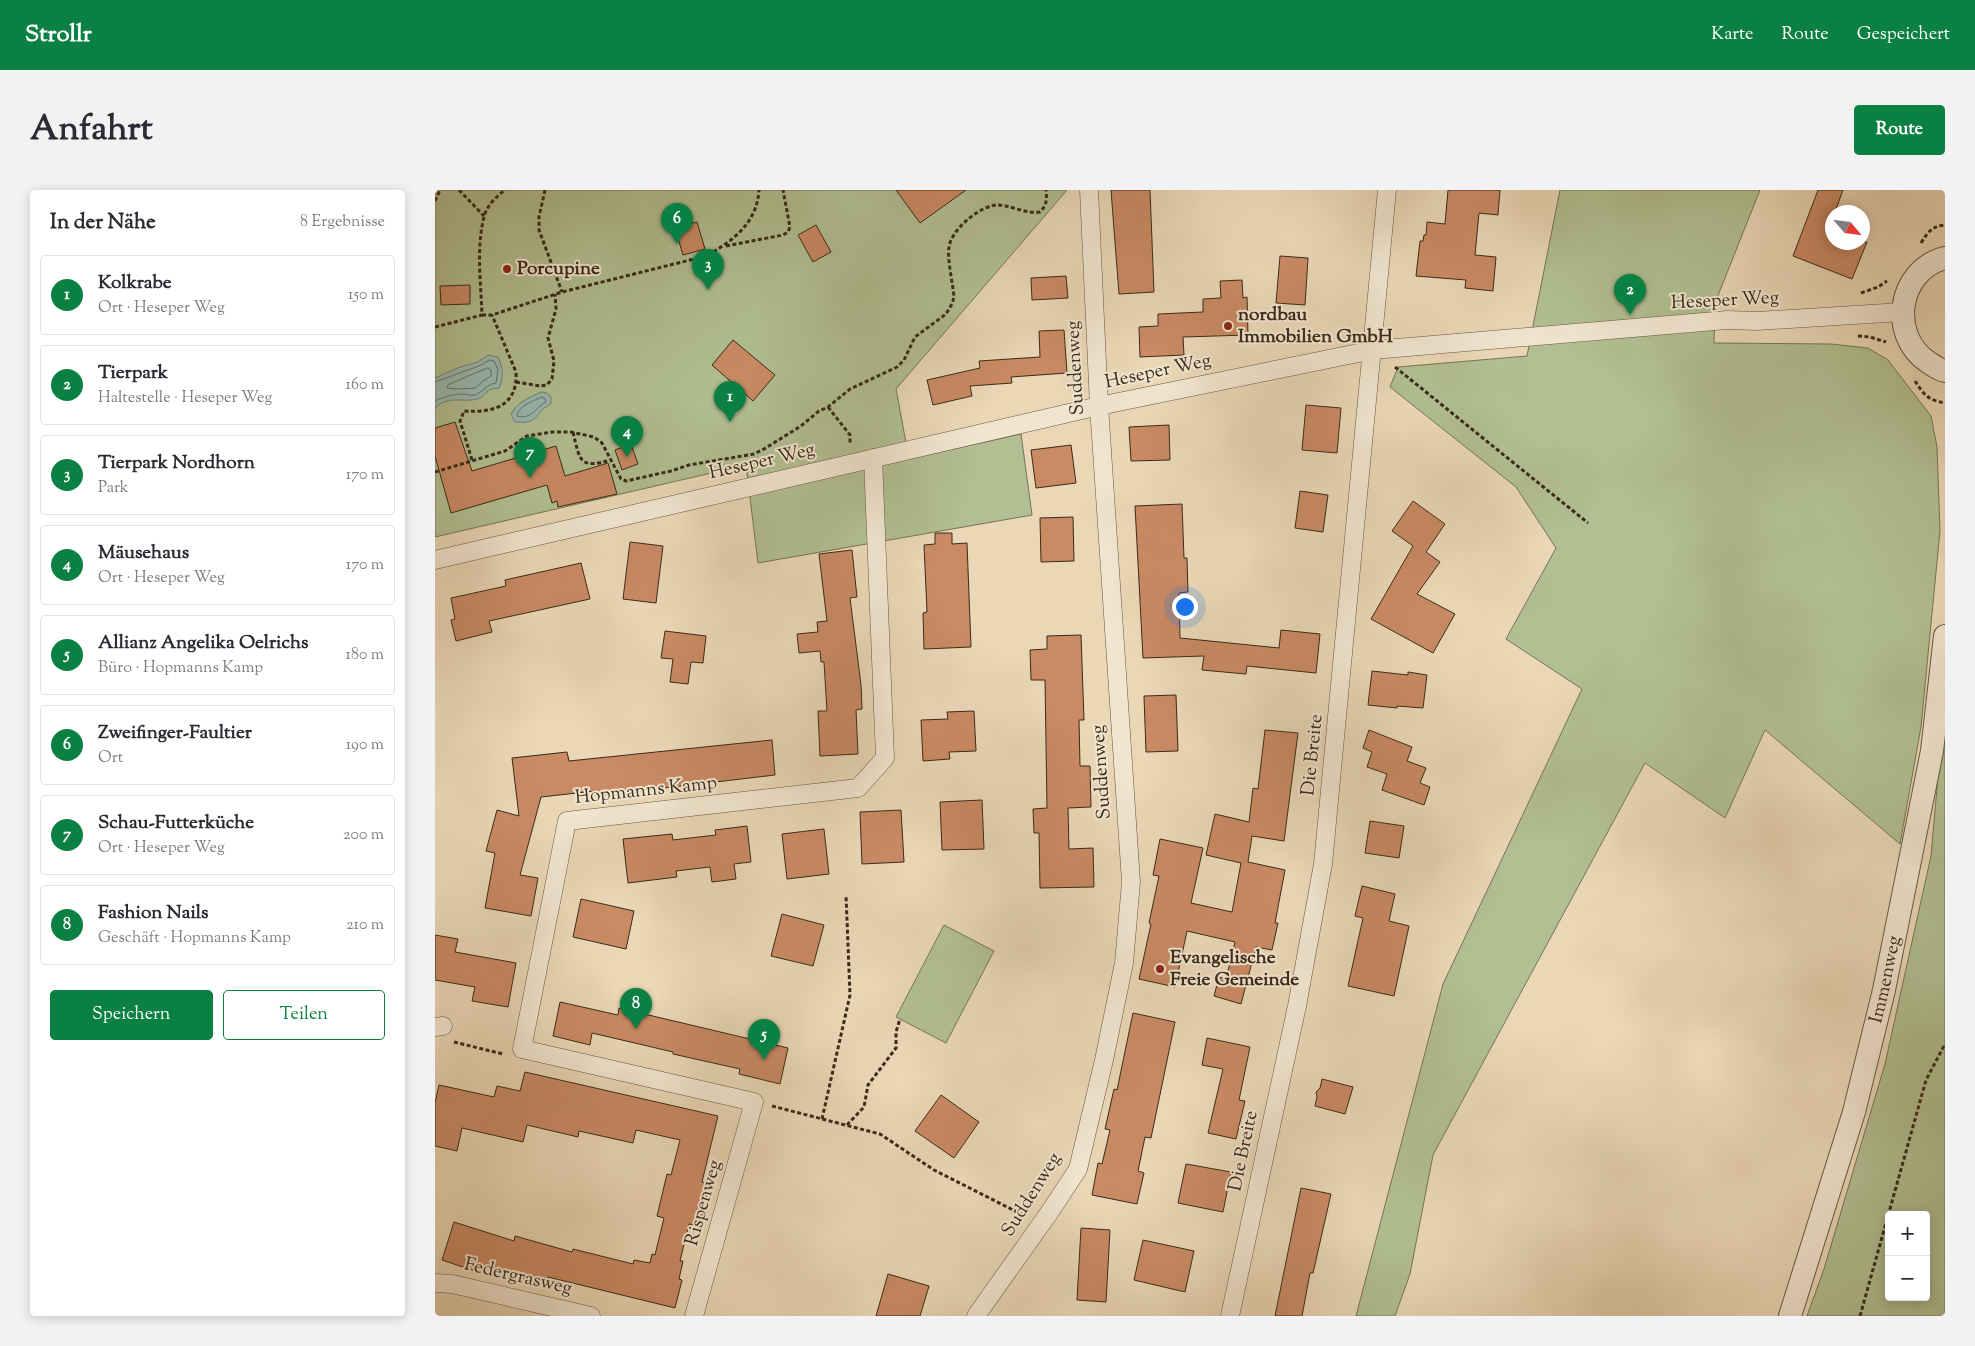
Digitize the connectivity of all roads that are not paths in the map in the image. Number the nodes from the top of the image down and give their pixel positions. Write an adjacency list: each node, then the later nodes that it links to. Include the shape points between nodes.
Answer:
1 (1089, 190): 7 (street, Suddenweg)
2 (1387, 190): 5 (street, Die Breite)
3 (1945, 258): 4 (street, via 1934,261 1915,276 1905,293)
4 (1902, 312): 5 (street, Heseper Weg, via 1727,320); 6 (street, via 1905,334 1918,356)
5 (1373, 350): 7 (street, Heseper Weg); 16 (street, Die Breite, via 1323,864 1297,1006)
6 (1945, 371)
7 (1099, 406): 8 (street, Heseper Weg); 15 (street, Suddenweg, via 1131,882 1124,964 1078,1169)
8 (873, 458): 9 (street, Heseper Weg); 11 (street, Hopmanns Kamp, via 885,758 859,788 567,821 522,1049)
9 (435, 560)
10 (1945, 636): 17 (street, Immenweg, via 1932,751 1884,990 1854,1112)
11 (754, 1102): 14 (street, Rispenweg)
12 (435, 1283): 13 (street, Federgrasweg)
13 (591, 1316)
14 (694, 1316)
15 (976, 1316)
16 (1230, 1316)
17 (1790, 1316)

